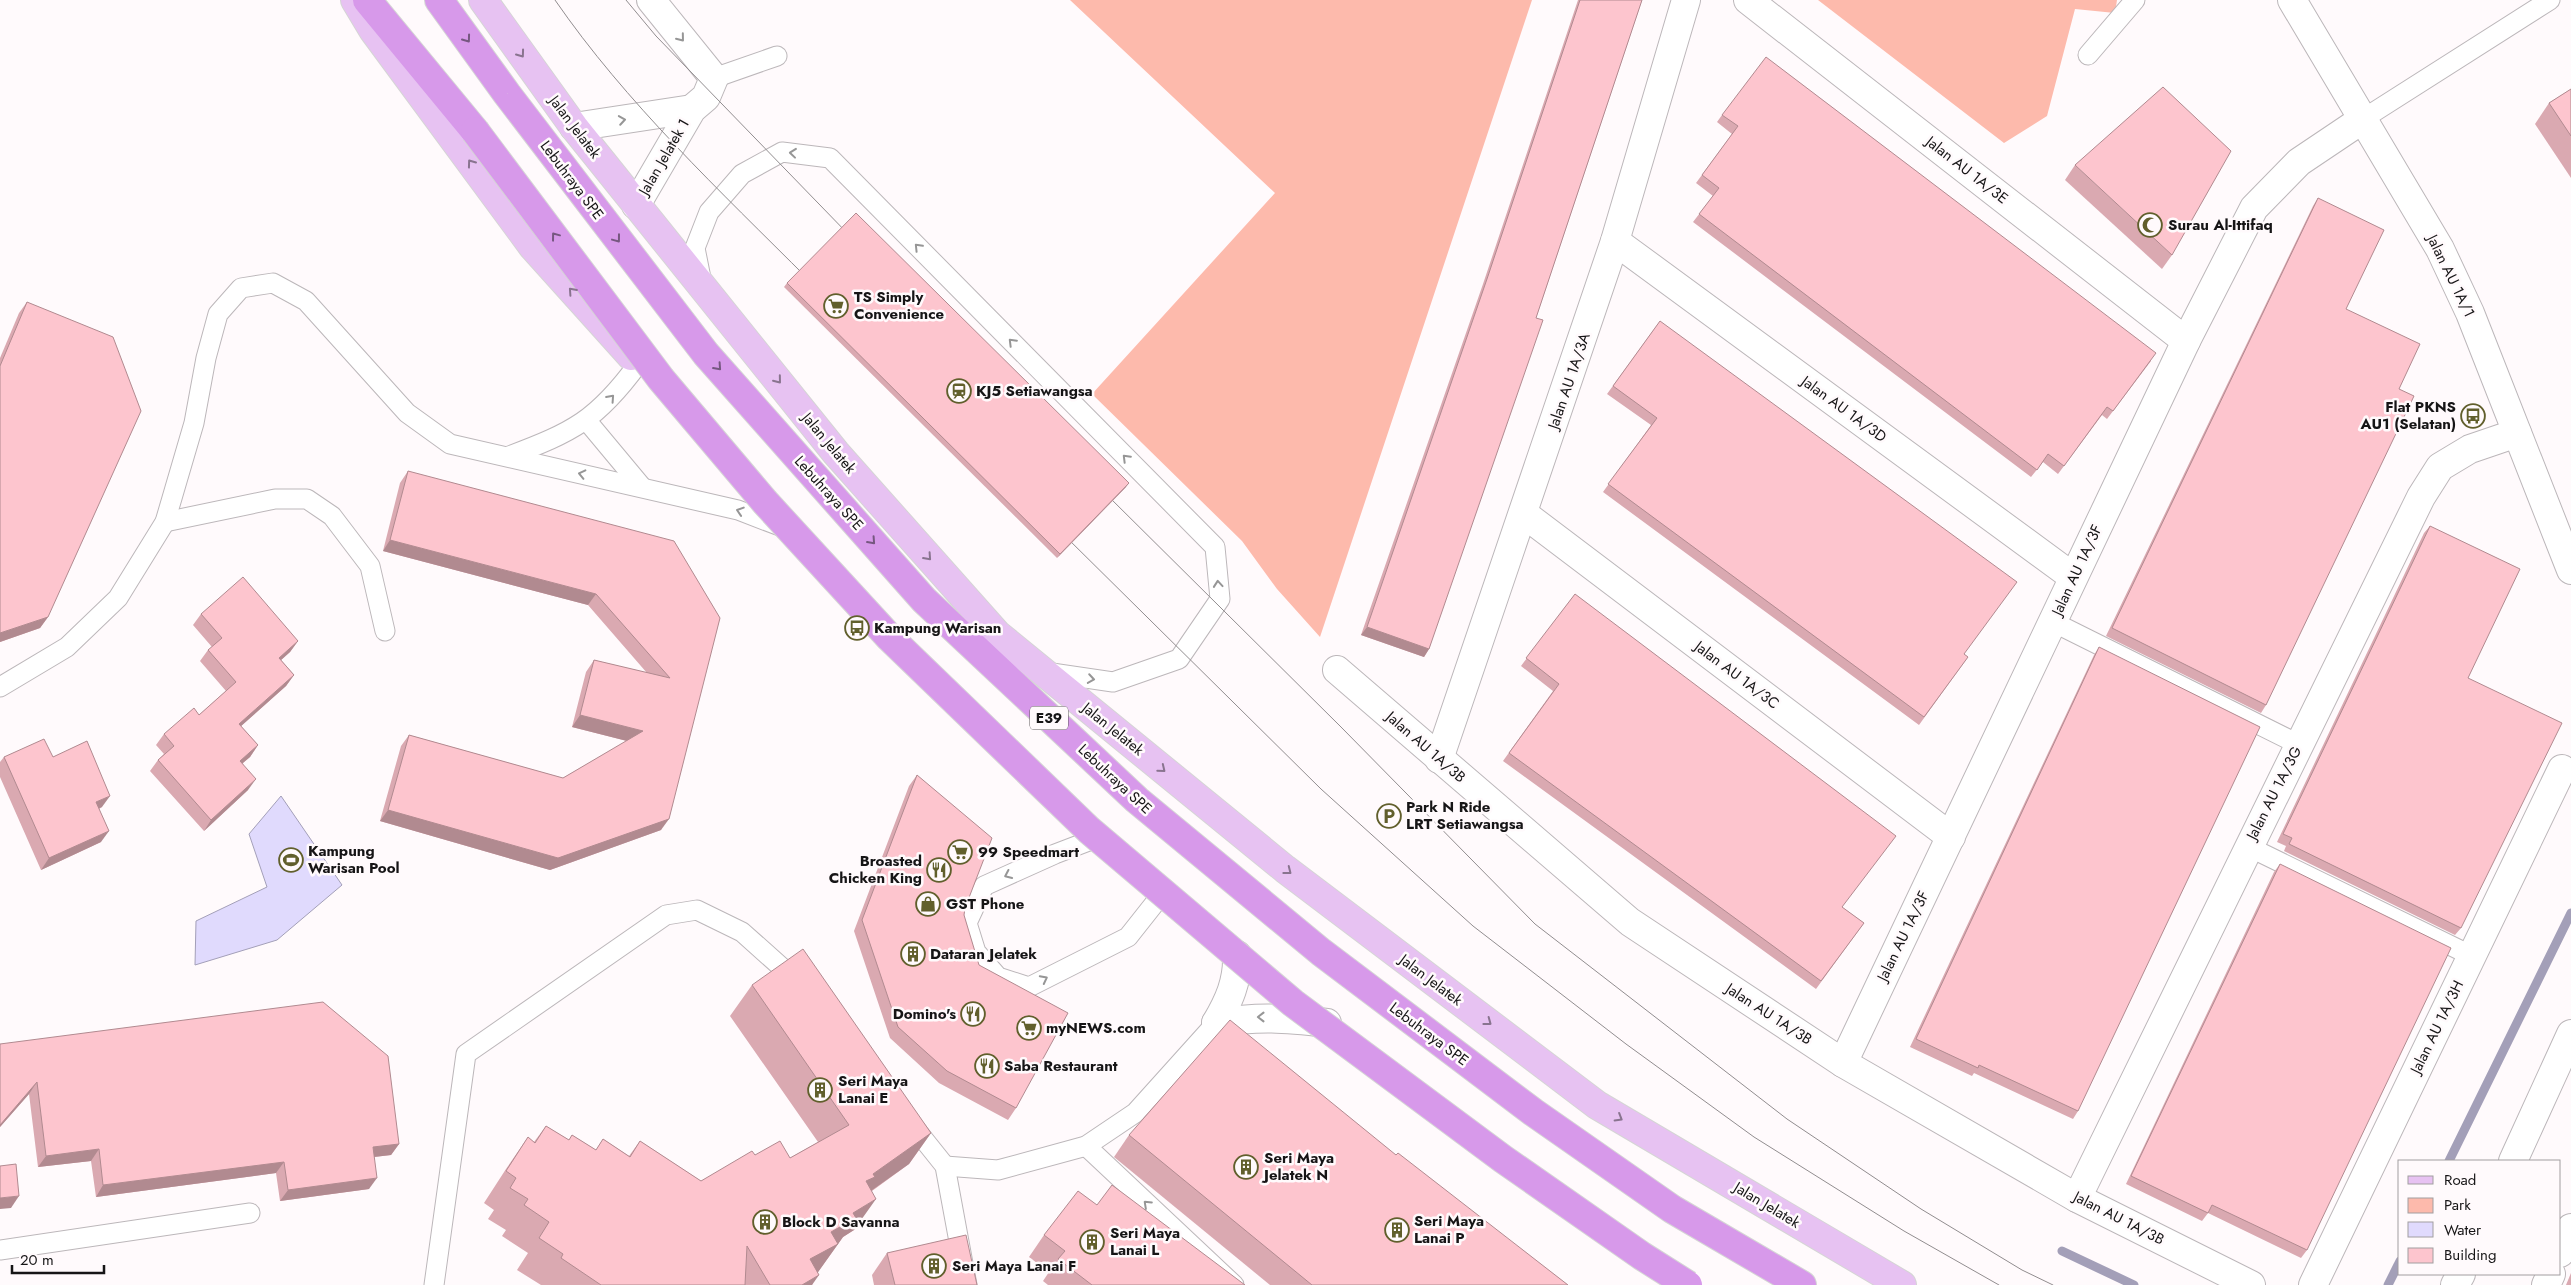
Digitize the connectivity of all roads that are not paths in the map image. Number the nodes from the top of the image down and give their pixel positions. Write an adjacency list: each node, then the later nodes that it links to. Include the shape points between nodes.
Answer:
1 (355, 0): 23 (main road, one-way to 1, via 533,247 373,30)
2 (367, 0): 18 (highway)
3 (387, 0): 18 (highway)
4 (439, 0): 65 (highway, Lebuhraya SPE / E39, one-way to 65, via 706,354 924,600 1137,800 1321,952 1533,1112 1672,1209)
5 (483, 0): 17 (main road, Jalan Jelatek, one-way to 17)
6 (651, 0): 14 (street, one-way to 14)
7 (1686, 0): 20 (street, Jalan AU 1A/3A)
8 (1748, 0): 22 (street, Jalan AU 1A/3E)
9 (2135, 0): 12 (lane)
10 (2292, 0): 16 (street, Jalan AU 1A/1)
11 (2550, 0): 16 (lane)
12 (2088, 55)
13 (777, 56): 14 (lane)
14 (714, 78): 15 (street, Jalan Jelatek 1, via 706,97)
15 (692, 110): 17 (street, Jalan Jelatek 1, one-way to 15); 19 (street, Jalan Jelatek 1)
16 (2364, 119): 22 (street, Jalan AU 1A/3F, via 2299,162 2254,208); 25 (street, Jalan AU 1A/1, via 2440,249 2470,313)
17 (574, 127): 19 (main road, Jalan Jelatek)
18 (474, 131): 64 (highway, one-way to 18, bridge, via 1503,1160 1293,1003 1089,830 890,638 766,502 661,379)
19 (636, 205): 21 (main road, Jalan Jelatek)
20 (1616, 242): 28 (street, Jalan AU 1A/3A); 32 (street, Jalan AU 1A/3D)
21 (703, 288): 36 (main road, Jalan Jelatek, one-way to 36, via 880,503 997,634); 36 (lane, one-way to 21, via 1113,682 1179,659 1220,599 1215,547 830,158 782,152 742,174 709,212 695,248)
22 (2186, 341): 32 (street, Jalan AU 1A/3F)
23 (638, 364): 24 (lane, one-way to 23, via 609,401); 30 (main road)
24 (587, 420): 26 (lane, via 559,437); 27 (lane)
25 (2517, 433): 31 (street, Jalan AU 1A/1); 38 (street, Jalan AU 1A/3G, via 2470,449 2440,467 2421,497)
26 (509, 456): 27 (lane, one-way to 26); 29 (lane, via 450,444 407,413 306,301 273,283 241,288 218,314 194,423)
27 (642, 487): 30 (lane, one-way to 27, via 738,510)
28 (1524, 514): 39 (street, Jalan AU 1A/3A); 42 (street, Jalan AU 1A/3C)
29 (165, 522): 34 (lane, via 275,500 307,498 332,516 370,566); 37 (lane, via 118,598 66,647)
30 (785, 528): 41 (main road, via 875,612 913,656)
31 (2571, 570)
32 (2073, 577): 33 (street, Jalan AU 1A/3F)
33 (2053, 622): 38 (lane); 42 (street, Jalan AU 1A/3F)
34 (385, 631)
35 (1337, 670): 39 (street, Jalan AU 1A/3B)
36 (1043, 671): 66 (main road, Jalan Jelatek, one-way to 66, via 1285,869 1598,1105)
37 (0, 687)
38 (2298, 744): 43 (street, Jalan AU 1A/3G)
39 (1440, 759): 51 (street, Jalan AU 1A/3B, via 1630,922)
40 (2562, 769): 46 (street, Jalan AU 1A/3H)
41 (1102, 836): 44 (main road); 44 (lane, one-way to 44, via 984,886 967,923 976,952 998,977 1029,987 1128,937)
42 (1951, 837): 51 (street, Jalan AU 1A/3F)
43 (2247, 846): 46 (lane); 56 (street, Jalan AU 1A/3G)
44 (1162, 894): 45 (main road, via 1190,921)
45 (1237, 955): 48 (street, via 1238,972 1229,1000); 49 (main road)
46 (2472, 956): 68 (street, Jalan AU 1A/3H)
47 (811, 999): 61 (lane, via 793,976 742,932 697,910 666,915 466,1054)
48 (1216, 1023): 49 (street, one-way to 48, via 1262,1017); 53 (lane, via 1135,1113)
49 (1327, 1023): 64 (main road, via 1459,1126)
50 (2571, 1034): 54 (street)
51 (1843, 1063): 56 (street, Jalan AU 1A/3B)
52 (896, 1105): 55 (lane)
53 (1086, 1146): 55 (lane, via 998,1170); 63 (lane, one-way to 53)
54 (2513, 1160)
55 (945, 1166): 62 (lane)
56 (2077, 1198): 67 (street, Jalan AU 1A/3B)
57 (250, 1213): 59 (lane)
58 (2571, 1228): 60 (street)
59 (0, 1250)
60 (2561, 1251)
61 (434, 1285)
62 (967, 1285)
63 (1234, 1285)
64 (1688, 1285)
65 (1802, 1285)
66 (1902, 1285)
67 (2251, 1285)
68 (2313, 1285)

